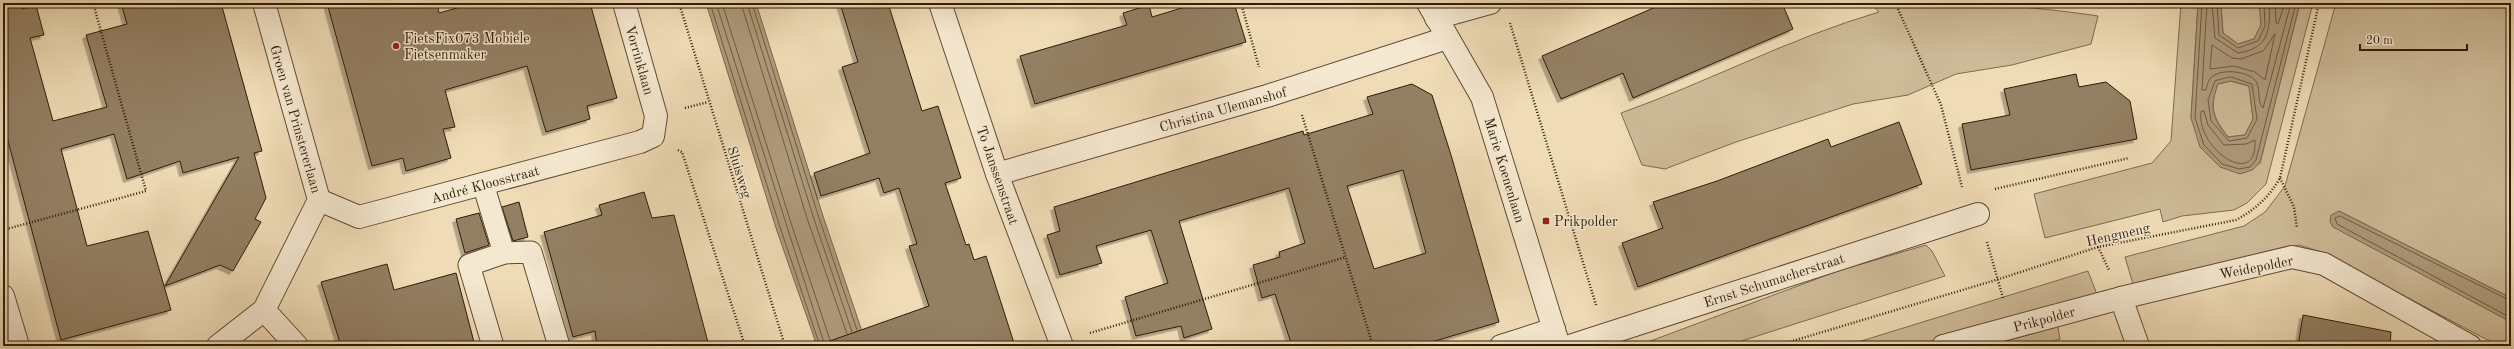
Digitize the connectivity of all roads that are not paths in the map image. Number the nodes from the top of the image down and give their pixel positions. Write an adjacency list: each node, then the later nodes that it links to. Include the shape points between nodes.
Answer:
1 (264, 3): 10 (street, Groen van Prinstererlaan)
2 (624, 3): 7 (street, Vorrinklaan)
3 (940, 3): 8 (street, To Janssenstraat)
4 (1490, 3): 5 (street)
5 (1432, 11): 6 (street, Marie Koenenlaan)
6 (1447, 38): 8 (street, Christina Ulemanshof, via 1267,96); 16 (street, Marie Koenenlaan, via 1482,97)
7 (654, 126): 9 (street, André Kloosstraat, via 640,142)
8 (997, 174): 17 (street, To Janssenstraat)
9 (483, 184): 10 (street, André Kloosstraat, via 359,217); 12 (lane)
10 (318, 200): 15 (street, Groen van Prinstererlaan)
11 (1978, 214): 24 (street, Ernst Schumacherstraat)
12 (504, 253): 21 (lane, via 469,266); 22 (lane, via 531,252)
13 (3, 296): 18 (street)
14 (2121, 298): 25 (street, Prikpolder); 26 (street); 27 (street, Weidepolder, via 2292,257 2324,264)
15 (264, 310): 19 (street, Groen van Prinstererlaan); 20 (street)
16 (1557, 338): 23 (street)
17 (1061, 344)
18 (18, 346)
19 (218, 346)
20 (297, 346)
21 (493, 346)
22 (559, 346)
23 (1501, 346)
24 (1570, 346)
25 (1943, 346)
26 (2138, 346)
27 (2470, 346)

